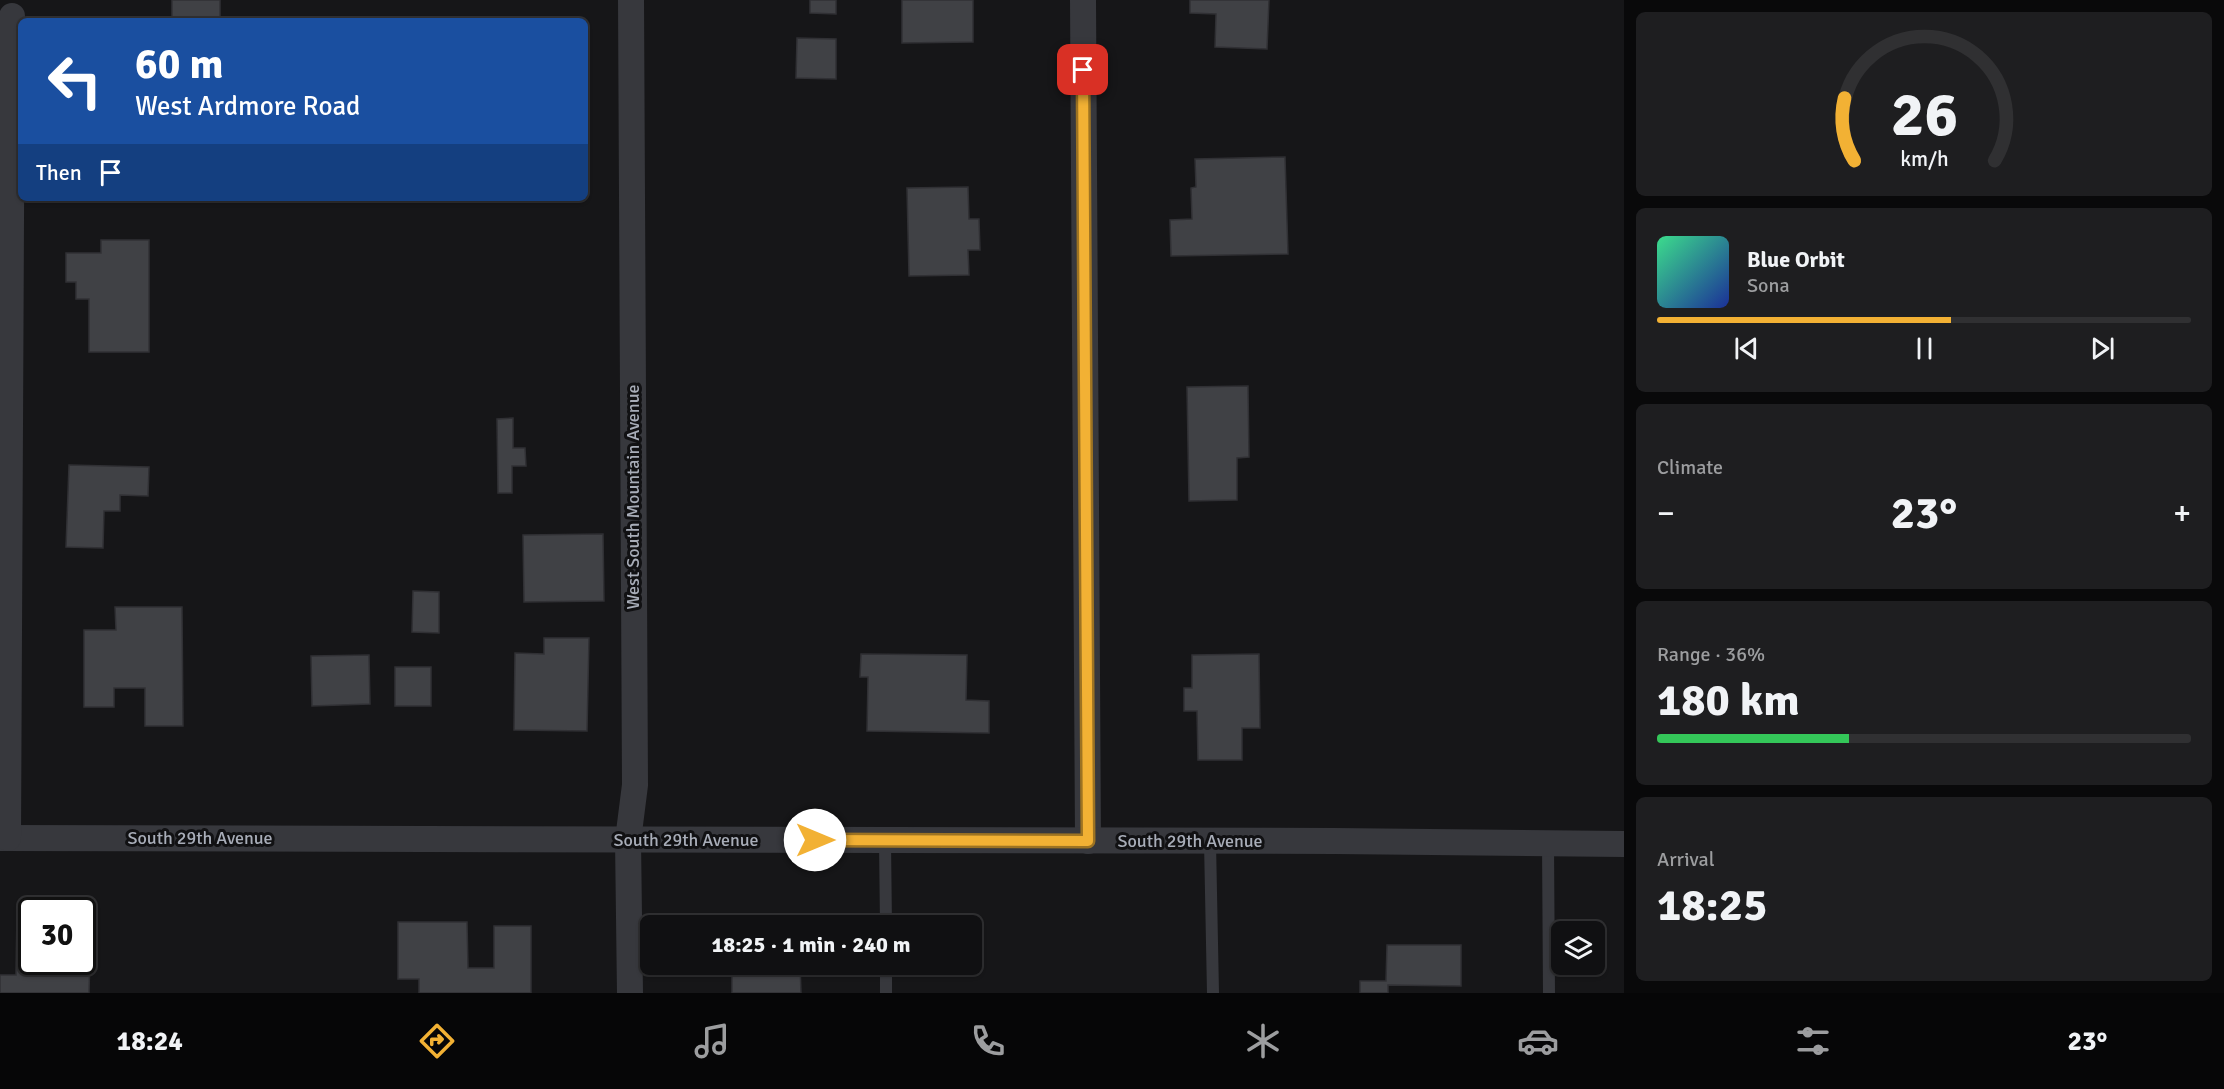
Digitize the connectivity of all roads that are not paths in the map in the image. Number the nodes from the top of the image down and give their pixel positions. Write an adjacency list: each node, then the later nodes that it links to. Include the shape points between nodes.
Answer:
1 (631, 0): 5 (street, West South Mountain Avenue, via 635,785)
2 (1083, 0): 7 (street)
3 (12, 16): 4 (street)
4 (4, 838): 5 (street, South 29th Avenue)
5 (628, 840): 6 (street, South 29th Avenue); 13 (street, West South Mountain Avenue)
6 (885, 841): 7 (street, South 29th Avenue); 11 (lane)
7 (1088, 841): 8 (street, South 29th Avenue)
8 (1210, 842): 9 (street, South 29th Avenue); 15 (lane)
9 (1548, 844): 10 (street, South 29th Avenue); 16 (lane)
10 (1624, 844)
11 (885, 915)
12 (886, 975): 14 (lane)
13 (630, 993)
14 (886, 993)
15 (1213, 993)
16 (1549, 993)

